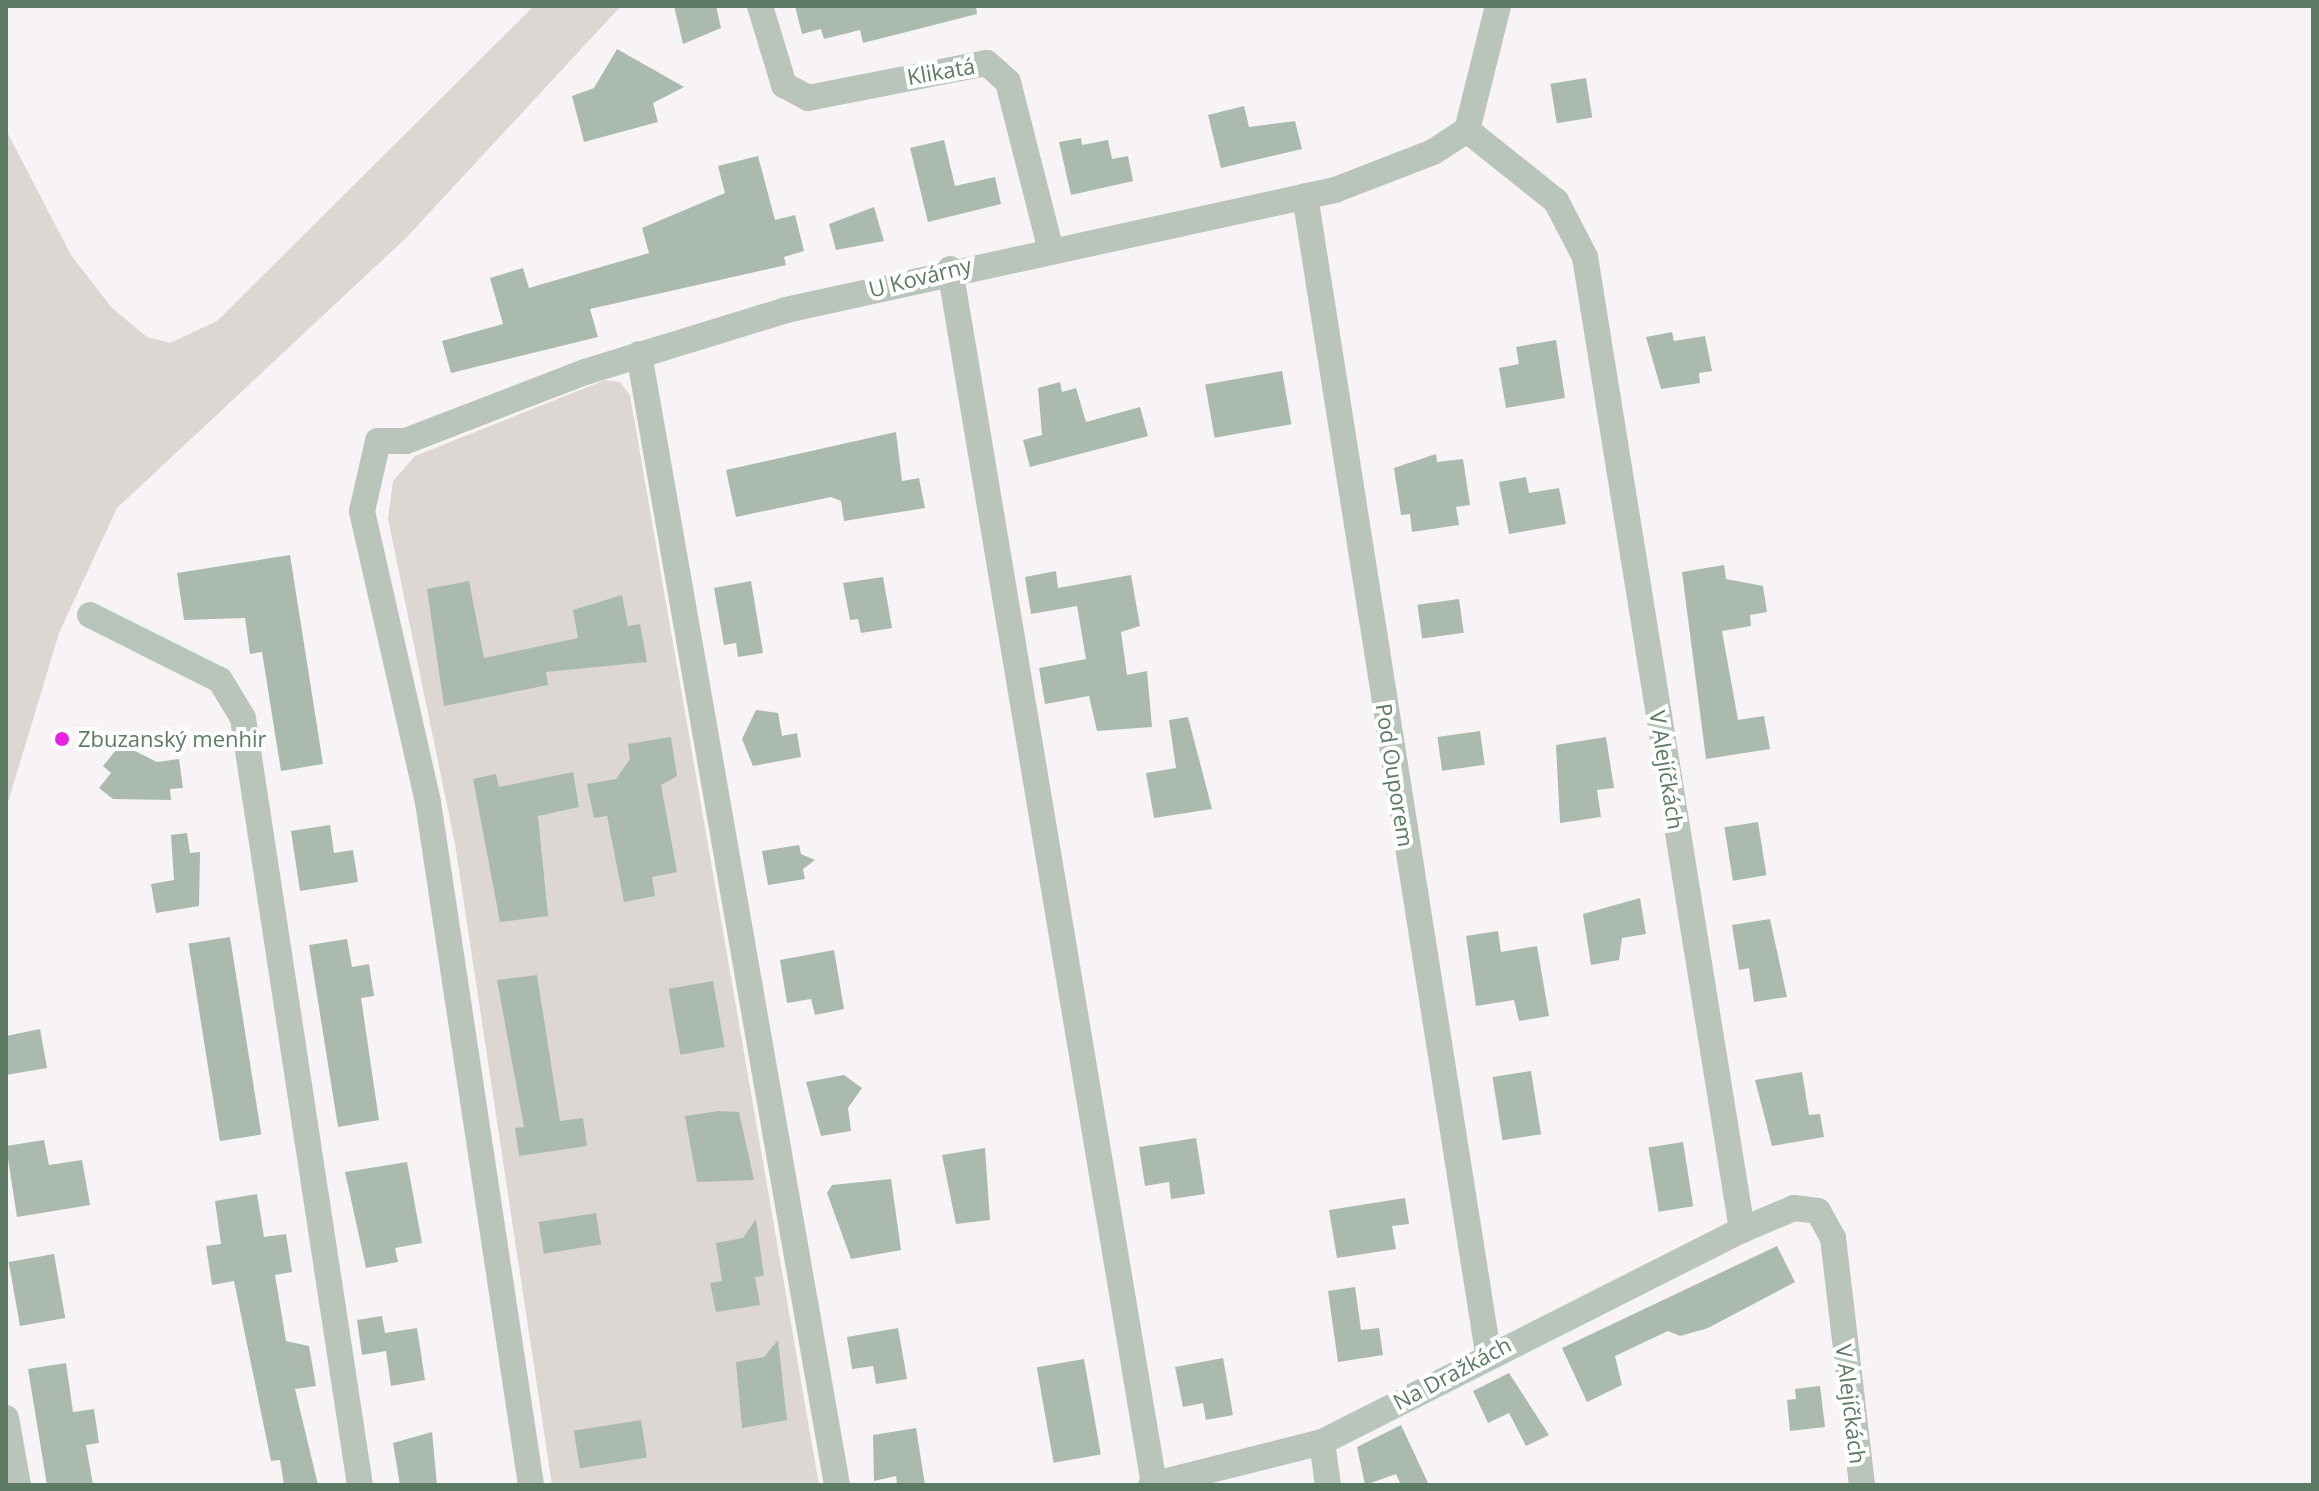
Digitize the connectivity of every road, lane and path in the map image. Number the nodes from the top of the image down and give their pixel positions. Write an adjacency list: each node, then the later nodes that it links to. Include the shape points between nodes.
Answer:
1 (760, 6): 5 (street, Klikatá, via 784,85 808,98 987,63 1008,82)
2 (1498, 6): 3 (street)
3 (1467, 130): 4 (street, U Kovárny, via 1433,152); 9 (street, V Alejíčkách, via 1556,201 1593,289)
4 (1305, 196): 5 (street, U Kovárny); 10 (street, Pod Ouporem)
5 (1050, 247): 6 (street, U Kovárny)
6 (950, 269): 7 (street, U Kovárny); 17 (street)
7 (639, 354): 15 (street, U Kovárny, via 406,441 378,441 362,511 428,802); 16 (street)
8 (90, 615): 14 (street, via 220,680 243,718)
9 (1742, 1230): 10 (street, Na Dražkách); 19 (street, V Alejíčkách, via 1794,1208 1818,1211 1833,1238)
10 (1488, 1353): 12 (street, Na Dražkách)
11 (6, 1418): 13 (street)
12 (1322, 1442): 17 (street, Na Dražkách); 18 (street)
13 (18, 1485)
14 (360, 1485)
15 (531, 1485)
16 (837, 1485)
17 (1152, 1485)
18 (1328, 1485)
19 (1862, 1485)

